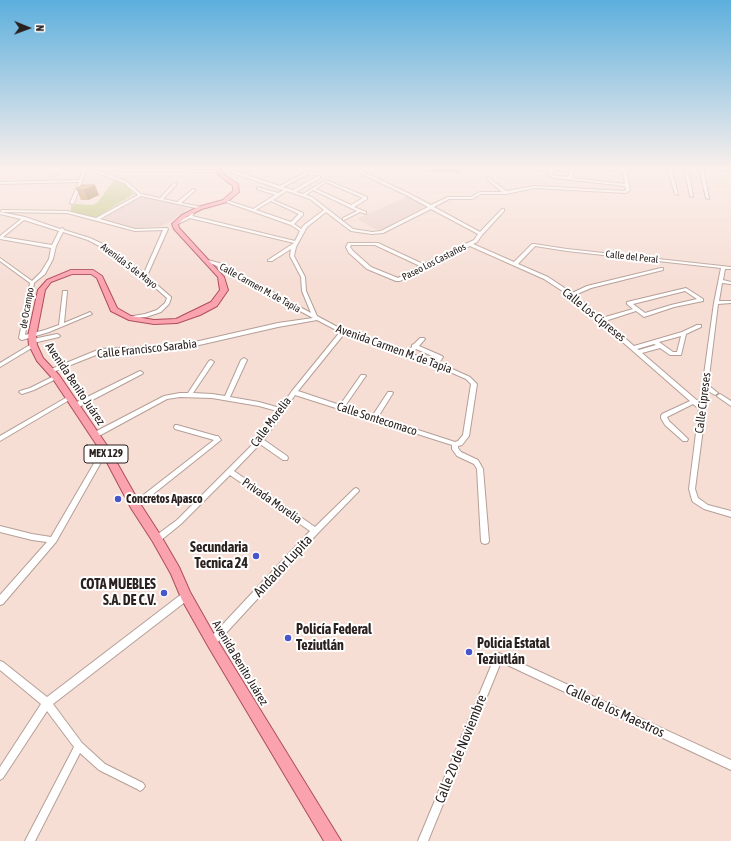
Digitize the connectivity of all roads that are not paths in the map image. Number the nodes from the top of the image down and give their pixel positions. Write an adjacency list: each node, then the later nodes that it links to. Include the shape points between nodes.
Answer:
1 (119, 206): 20 (street)
2 (189, 206): 10 (street)
3 (207, 206): 10 (main road)
4 (242, 206): 11 (street)
5 (260, 206): 11 (street)
6 (285, 206): 22 (street, via 302,214)
7 (321, 206): 12 (street)
8 (351, 206): 14 (street)
9 (430, 206): 12 (street, via 382,232 372,233 352,230); 25 (street)
10 (198, 209): 17 (street); 21 (main road)
11 (254, 210): 22 (street)
12 (326, 210): 24 (street)
13 (503, 210): 25 (street, Paseo Los Castaños)
14 (360, 211): 16 (street); 19 (street)
15 (0, 212): 18 (street, Avenida 5 de Mayo); 20 (street, via 67,212)
16 (365, 213)
17 (190, 217): 21 (street); 27 (street)
18 (24, 218): 23 (street, Avenida 5 de Mayo); 26 (street)
19 (344, 219)
20 (95, 220): 38 (street, via 135,230 166,230)
21 (175, 224): 31 (main road, Avenida Benito Juárez)
22 (292, 224): 24 (street)
23 (62, 229): 29 (street); 38 (street, Avenida 5 de Mayo, via 105,247)
24 (302, 231): 27 (street)
25 (480, 234): 28 (street, Paseo Los Castaños, via 476,241)
26 (1, 237): 29 (street)
27 (296, 243): 32 (street); 50 (street, via 292,256 304,277 304,291)
28 (470, 244): 33 (street, Calle Los Cipreses); 34 (street, Paseo Los Castaños)
29 (54, 247): 40 (street, via 43,273)
30 (0, 260): 40 (street, de Ocampo)
31 (204, 260): 50 (street, Calle Carmen M. de Tapia, via 236,274); 52 (main road, Avenida Benito Juárez, via 221,277 224,290 214,304 177,321)
32 (270, 260)
33 (515, 264): 35 (street, Calle del Peral, via 534,244); 43 (street, Calle Los Cipreses, via 546,278)
34 (424, 266): 34 (street, Paseo Los Castaños, via 398,280 369,268 348,247 350,244 376,244)
35 (723, 267): 36 (street, Calle del Peral); 39 (street, Calle Cipreses)
36 (731, 268)
37 (661, 269): 43 (street, via 589,287)
38 (145, 276): 47 (street, Avenida 5 de Mayo, via 169,298 167,304)
39 (721, 281): 41 (street); 45 (street, Calle Cipreses)
40 (32, 283): 59 (street, de Ocampo, via 22,338)
41 (731, 283)
42 (65, 292): 53 (street)
43 (572, 295): 51 (street, Calle Los Cipreses)
44 (731, 302): 45 (street)
45 (716, 303): 72 (street, Calle Cipreses)
46 (637, 309): 46 (street, via 629,303 686,289 701,300 644,315); 51 (street)
47 (159, 311): 49 (street); 52 (street, via 158,318)
48 (90, 314): 53 (street)
49 (129, 318): 52 (main road, Avenida Benito Juárez); 59 (main road, Avenida Benito Juárez, via 114,309 100,277 93,272 71,272 49,282 42,290)
50 (316, 319): 55 (street, Avenida Carmen M. de Tapia); 70 (street, Calle Francisco Sarabia, via 186,346 100,351)
51 (602, 320): 63 (street, Calle Los Cipreses)
52 (166, 322)
53 (62, 324): 59 (street)
54 (699, 326): 56 (street)
55 (343, 332): 64 (street, Avenida Carmen M. de Tapia); 74 (street, Calle Morelia)
56 (684, 333): 60 (street); 62 (street, via 678,354 672,354)
57 (57, 336): 59 (street)
58 (422, 339): 61 (street)
59 (33, 341): 68 (street); 70 (main road, Avenida Benito Juárez / MEX 129, via 40,359)
60 (655, 342): 62 (street); 63 (street)
61 (414, 346): 64 (street); 67 (street, via 440,357)
62 (660, 346): 63 (street)
63 (636, 350): 78 (street, Calle Los Cipreses)
64 (408, 355): 67 (street, Avenida Carmen M. de Tapia)
65 (244, 360): 77 (street)
66 (211, 362): 76 (street)
67 (436, 364): 90 (street, Avenida Carmen M. de Tapia, via 472,380 474,384 466,436)
68 (0, 365)
69 (140, 373): 79 (street)
70 (53, 374): 73 (street, Calle Francisco Sarabia, via 32,389); 79 (main road, Avenida Benito Juárez / MEX 129)
71 (363, 376): 81 (street)
72 (705, 386): 80 (street); 82 (street, Calle Cipreses)
73 (22, 392)
74 (294, 392): 81 (street, Calle Sontecomaco); 83 (street, Calle Morelia)
75 (390, 393): 84 (street)
76 (190, 394): 77 (street); 86 (street, via 166,397)
77 (227, 398): 83 (street)
78 (694, 400): 82 (street, Calle Los Cipreses); 88 (street, via 664,416 667,423)
79 (72, 402): 86 (main road, Avenida Benito Juárez / MEX 129); 87 (street)
80 (731, 404)
81 (341, 407): 84 (street, Calle Sontecomaco)
82 (703, 409): 96 (street, Calle Cipreses, via 692,489 695,500 706,507)
83 (280, 410): 89 (street, Calle Morelia)
84 (374, 418): 90 (street, Calle Sontecomaco)
85 (177, 427): 95 (street, via 218,440)
86 (94, 435): 91 (main road, Avenida Benito Juárez / MEX 129)
87 (0, 439)
88 (685, 440)
89 (260, 441): 92 (street); 93 (street, Calle Morelia)
90 (458, 443): 101 (street, via 455,449 459,454 476,462 480,469)
91 (104, 450): 95 (main road, Avenida Benito Juárez / MEX 129); 100 (street)
92 (286, 458)
93 (228, 471): 98 (street, Privada Morelia); 99 (street, Calle Morelia, via 179,522)
94 (356, 491): 98 (street, Andador Lupita)
95 (135, 505): 99 (main road, Avenida Benito Juárez / MEX 129)
96 (731, 514)
97 (0, 529): 100 (street)
98 (315, 531): 105 (street, Andador Lupita)
99 (157, 539): 103 (main road, Avenida Benito Juárez / MEX 129)
100 (53, 540): 102 (street)
101 (485, 541)
102 (3, 594): 104 (street)
103 (186, 596): 105 (main road, Avenida Benito Juárez / MEX 129); 108 (street)
104 (0, 601)
105 (212, 642): 114 (main road, Avenida Benito Juárez / MEX 129)
106 (499, 658): 110 (street, Calle de los Maestros); 115 (street, Calle 20 de Noviembre)
107 (0, 665): 108 (street)
108 (47, 703): 109 (street); 111 (street)
109 (79, 746): 112 (street, via 102,767); 113 (street)
110 (731, 764)
111 (0, 775)
112 (140, 786)
113 (30, 841)
114 (333, 841)
115 (423, 841)

